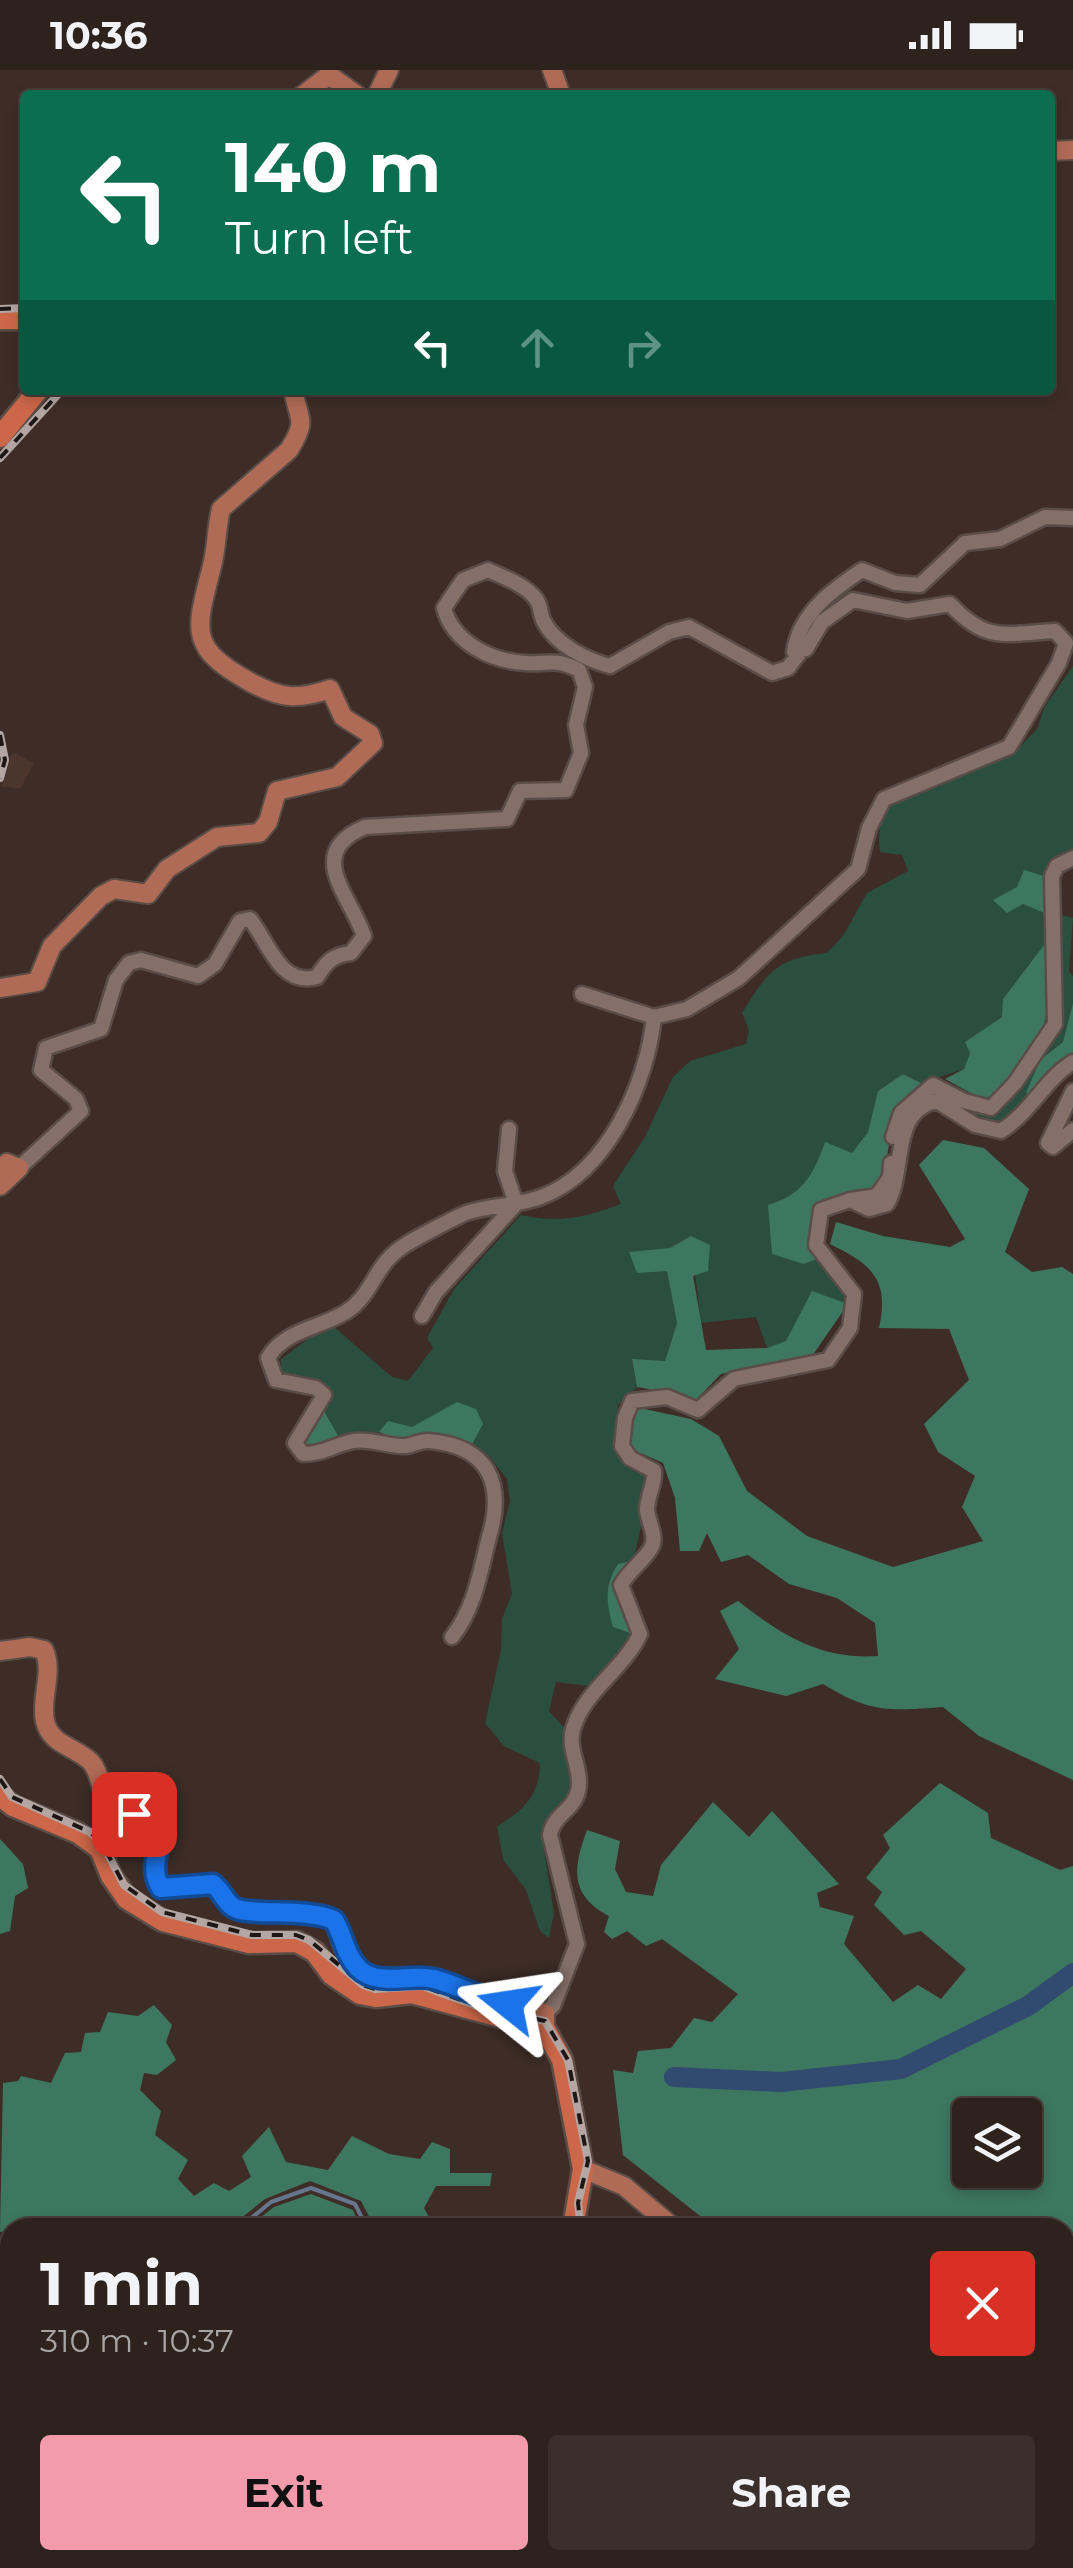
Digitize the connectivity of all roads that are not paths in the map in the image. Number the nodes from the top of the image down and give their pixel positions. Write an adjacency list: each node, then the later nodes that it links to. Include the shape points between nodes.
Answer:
1 (310, 90): 2 (main road, via 329,75)
2 (350, 90)
3 (34, 395): 5 (highway)
4 (295, 395): 9 (main road, via 303,416 289,450 221,509 199,608 200,637 217,662 274,694 290,700 330,689 344,716 373,743 337,777 277,792 259,832 217,836 166,869 148,894 114,889 101,896 52,946 37,982)
5 (0, 437)
6 (1073, 518): 7 (street, via 1044,517 1000,538 964,543 920,585 862,570 808,616 794,652)
7 (802, 650): 11 (street, via 822,622 853,600 906,610 950,604 972,628 998,634 1055,631 1066,643 1009,747 884,800 858,869 739,978 687,1009); 16 (street, via 788,668 772,674 689,628 669,632 610,666 556,638 536,599 513,581 488,570 463,580 444,608 449,628 463,642 524,663 555,658 579,670 585,688 576,725 581,753 566,790 520,791 506,819 366,827 349,834 334,859 335,880 364,936 317,976 287,974 250,919 240,920 214,964 198,976 141,960 128,963 101,1030 46,1048 41,1070 76,1098 81,1111)
8 (1073, 858): 18 (street, via 1052,876 1054,1024 1045,1039 991,1108 933,1084 915,1096 892,1139 890,1177 877,1196)
9 (0, 988)
10 (582, 994): 11 (street)
11 (654, 1017): 19 (street, via 639,1084 600,1150 573,1181)
12 (1073, 1062): 18 (street, via 1001,1131 975,1124 937,1100 928,1102 905,1128 900,1172 887,1204 869,1210)
13 (1073, 1091): 15 (street, via 1048,1143 1053,1147)
14 (509, 1129): 19 (street, via 506,1171)
15 (1073, 1130)
16 (9, 1169): 17 (main road)
17 (0, 1186)
18 (850, 1200): 24 (street, via 821,1210 816,1226 822,1256 854,1294 850,1328 828,1360 734,1378 698,1410 667,1396 647,1396 632,1401 625,1418 622,1446 654,1471 647,1512 654,1540 622,1585 640,1634 598,1687 570,1740 578,1790 552,1822 550,1835 577,1944)
19 (516, 1204): 20 (street); 21 (street, via 467,1213 409,1242 382,1262 360,1302 295,1334 268,1358 276,1380 324,1395 295,1443 302,1454 357,1440 405,1446 426,1440 473,1456 491,1472 498,1496 494,1522 471,1606)
20 (422, 1316)
21 (452, 1637)
22 (0, 1652): 24 (main road, via 44,1650 50,1662 46,1726 64,1748 90,1760 110,1806 158,1825 154,1865 161,1888 213,1884 243,1912 323,1915 334,1920 361,1972 436,1980)
23 (0, 1796): 24 (highway, via 100,1848 127,1899 163,1921 248,1943 297,1942 360,1994 412,1993)
24 (545, 2021): 25 (highway, via 562,2060)
25 (583, 2170): 26 (highway); 27 (main road, via 624,2186)
26 (574, 2217)
27 (662, 2218)

